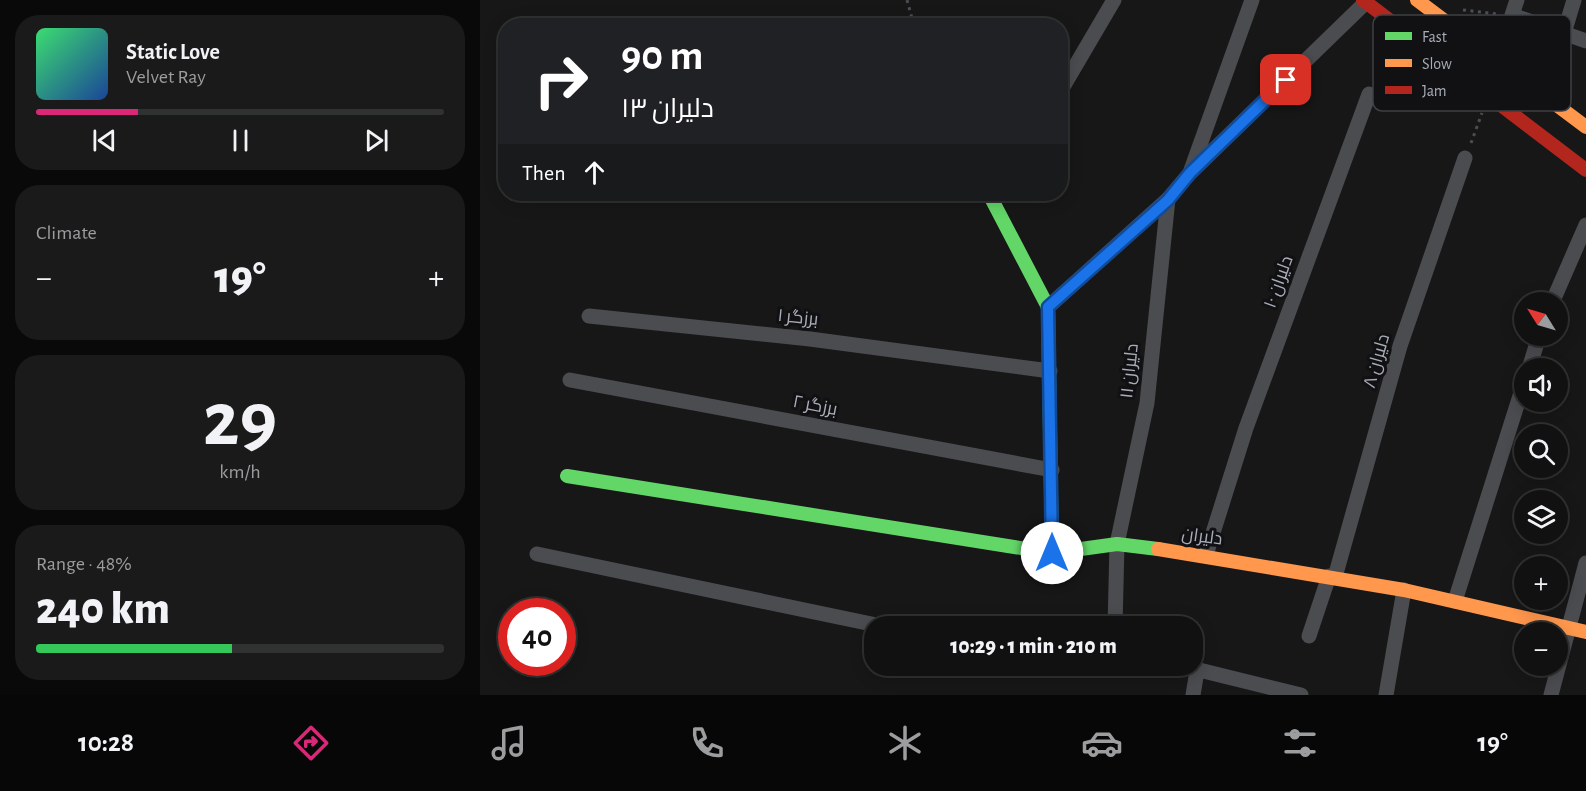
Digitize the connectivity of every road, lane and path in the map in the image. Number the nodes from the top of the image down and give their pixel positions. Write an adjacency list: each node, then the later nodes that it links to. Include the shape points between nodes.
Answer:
1 (907, 0): 13 (path)
2 (1114, 0): 16 (street)
3 (1252, 0): 25 (street)
4 (1418, 0): 10 (street)
5 (1517, 0): 11 (street)
6 (1574, 0): 12 (street)
7 (1366, 1): 9 (street); 25 (street)
8 (1457, 9): 11 (path)
9 (1384, 15)
10 (1438, 15)
11 (1512, 15)
12 (1569, 15)
13 (912, 18)
14 (1571, 36): 15 (street)
15 (1586, 41)
16 (1068, 78)
17 (1373, 85): 18 (path)
18 (1369, 94): 40 (street, دلیران ۱۰, via 1246,428)
19 (1483, 111): 23 (path)
20 (1507, 111): 24 (street)
21 (1565, 111): 22 (street)
22 (1586, 127)
23 (1465, 158): 42 (street, دلیران ۸, via 1400,346)
24 (1586, 170)
25 (1190, 173): 26 (street)
26 (1168, 200): 30 (street); 37 (street, دلیران ۱۱, via 1147,402)
27 (998, 201): 30 (street)
28 (1586, 225): 29 (street)
29 (1557, 292)
30 (1048, 307): 32 (street)
31 (589, 316): 32 (street, برزگر ۱, via 810,339)
32 (1050, 371): 35 (street)
33 (570, 380): 35 (street, برزگر ۲)
34 (1515, 412): 44 (street)
35 (1052, 470): 38 (street)
36 (567, 476): 38 (street, دلیران)
37 (1117, 544): 38 (street, دلیران); 40 (street, دلیران); 45 (street, دلیران ۱۱)
38 (1052, 553)
39 (537, 554): 47 (street)
40 (1206, 555): 42 (street, دلیران)
41 (1586, 563): 48 (street)
42 (1332, 577): 43 (street, دلیران); 51 (street, دلیران ۸)
43 (1404, 590): 44 (street, دلیران); 58 (street)
44 (1455, 601): 46 (street, دلیران)
45 (1114, 616)
46 (1535, 622)
47 (864, 623)
48 (1568, 623)
49 (1568, 630): 50 (street, دلیران)
50 (1586, 632)
51 (1309, 636)
52 (1203, 673): 55 (street)
53 (1191, 676): 56 (street)
54 (1555, 676): 59 (street)
55 (1255, 689): 57 (street)
56 (1193, 695)
57 (1301, 695)
58 (1386, 695)
59 (1551, 695)

